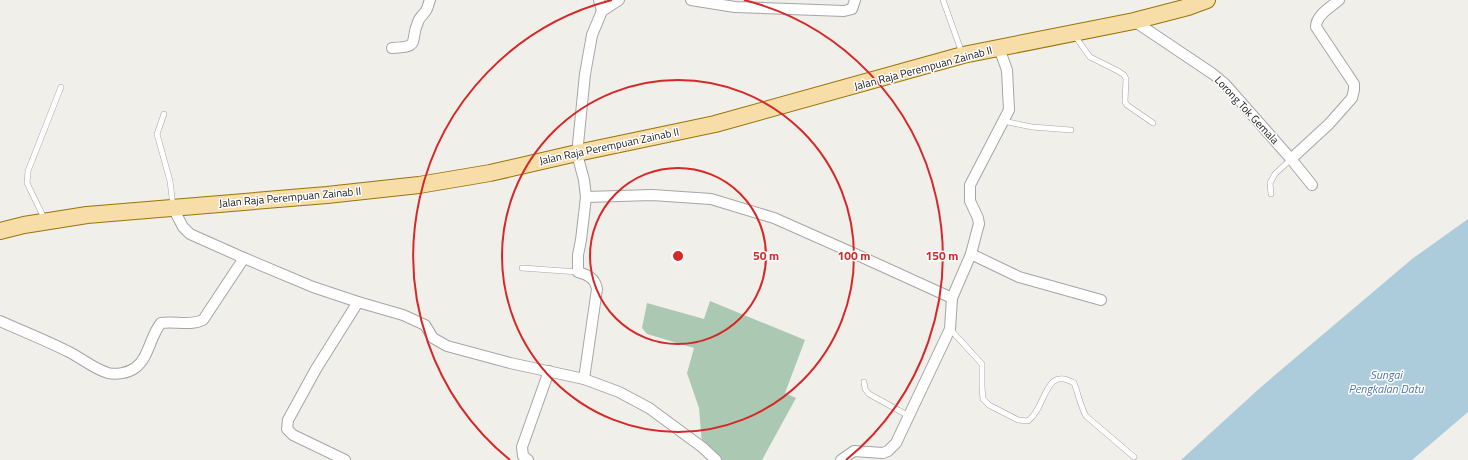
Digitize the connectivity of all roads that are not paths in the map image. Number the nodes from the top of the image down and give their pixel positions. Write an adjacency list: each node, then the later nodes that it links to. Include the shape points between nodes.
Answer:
1 (430, 0): 13 (street, via 426,11 419,19 412,45 406,48)
2 (599, 0): 10 (street)
3 (619, 0): 10 (street)
4 (692, 0): 5 (street, via 735,8 844,11 852,8)
5 (855, 0)
6 (943, 0): 15 (lane)
7 (1207, 0): 9 (main road, Jalan Raja Perempuan Zainab II)
8 (1339, 0): 22 (street, via 1319,18 1316,27 1354,84 1352,98)
9 (1187, 4): 11 (main road, Jalan Raja Perempuan Zainab II)
10 (602, 11): 21 (street, via 592,35 585,74)
11 (1134, 21): 12 (main road, Jalan Raja Perempuan Zainab II); 22 (street, Lorong Tok Gemala, via 1225,84)
12 (1074, 33): 14 (main road, Jalan Raja Perempuan Zainab II); 19 (lane, via 1090,57 1124,76 1125,102)
13 (392, 48)
14 (999, 48): 15 (main road, Jalan Raja Perempuan Zainab II); 18 (street, via 1007,70 1009,110)
15 (963, 55): 21 (main road, Jalan Raja Perempuan Zainab II, via 715,124)
16 (61, 87): 27 (lane, via 28,171 27,183)
17 (164, 114): 26 (lane, via 157,134 170,181)
18 (1003, 121): 20 (lane, via 1032,127); 29 (street, via 970,185 970,201 978,224)
19 (1153, 123)
20 (1071, 130)
21 (577, 152): 25 (street); 26 (main road, Jalan Raja Perempuan Zainab II, via 419,185)
22 (1293, 162): 23 (street, Lorong Tok Gemala); 24 (lane, via 1275,174 1270,183)
23 (1312, 185)
24 (1271, 194)
25 (586, 197): 32 (street); 33 (street, via 652,195 711,199 774,218)
26 (173, 208): 27 (main road, Jalan Raja Perempuan Zainab II, via 87,214); 30 (street, via 183,227 190,234)
27 (46, 221): 28 (main road, Jalan Raja Perempuan Zainab II)
28 (0, 231)
29 (971, 254): 33 (street); 34 (street, via 1019,277)
30 (244, 258): 35 (street, via 313,287); 36 (street, via 203,320 161,323 142,360 135,368 125,372 110,373 93,367 69,352)
31 (522, 268): 32 (lane)
32 (578, 272): 39 (street, via 593,280 597,290)
33 (952, 298): 37 (street)
34 (1101, 300)
35 (358, 302): 38 (street, via 425,325 434,338 447,346); 43 (street, via 316,369 288,420 287,429 293,436)
36 (0, 321)
37 (950, 329): 41 (street); 42 (lane, via 982,364 984,399 989,405 1018,420 1028,421 1034,416 1053,381 1058,377 1067,378 1074,383 1086,416)
38 (549, 371): 39 (street); 44 (street, via 522,448 523,456)
39 (584, 379): 45 (street, via 619,392 649,408)
40 (864, 382): 41 (lane, via 865,390 869,394)
41 (909, 416): 46 (street, via 896,443 888,450 878,453 854,451)
42 (1134, 457)
43 (345, 460)
44 (528, 460)
45 (716, 460)
46 (841, 460)

